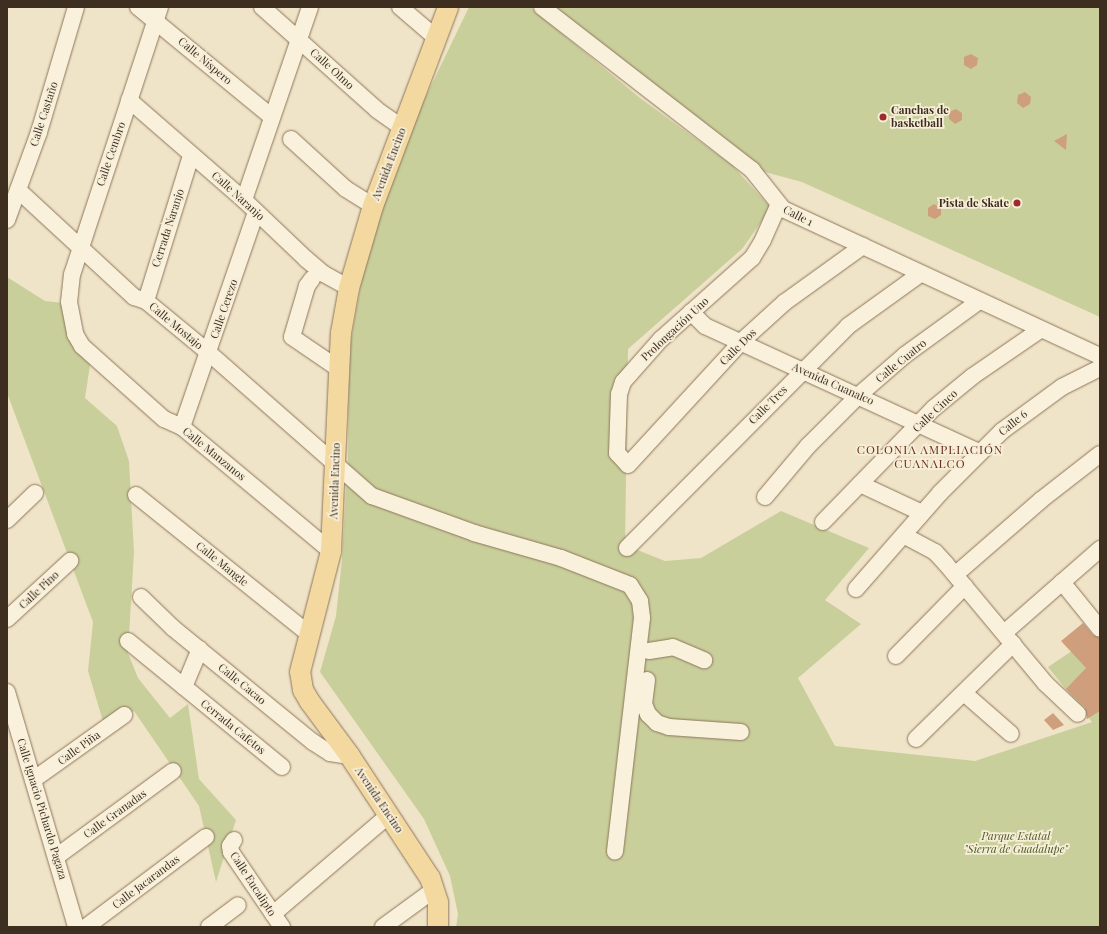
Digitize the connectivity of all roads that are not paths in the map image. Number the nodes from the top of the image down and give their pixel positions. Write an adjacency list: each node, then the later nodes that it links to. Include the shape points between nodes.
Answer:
1 (76, 7): 16 (street, Calle Castaño, via 39,132)
2 (138, 7): 8 (street, Calle Níspero)
3 (262, 7): 10 (street, Calle Olmo)
4 (310, 7): 10 (street)
5 (448, 7): 9 (main road, Avenida Encino)
6 (542, 7): 19 (street, Calle 1, via 752,170 761,178)
7 (403, 8): 9 (street)
8 (157, 13): 11 (street, Calle Cembro); 12 (street, Calle Níspero)
9 (435, 37): 13 (main road, Avenida Encino)
10 (298, 39): 12 (street); 13 (street, Calle Olmo, via 377,110)
11 (129, 100): 15 (street, Calle Naranjo); 22 (street, Calle Cembro)
12 (272, 117): 17 (street)
13 (403, 128): 18 (main road, Avenida Encino)
14 (291, 139): 18 (street, via 346,189)
15 (191, 156): 17 (street, Calle Naranjo); 27 (street, Cerrada Naranjo)
16 (13, 192): 21 (street, Calle Castaño); 22 (street, Calle Mostajo)
17 (244, 200): 20 (street, Calle Naranjo)
18 (373, 206): 26 (main road, Avenida Encino)
19 (778, 206): 23 (street, Calle 1, via 788,213); 30 (street, Prolongación Uno, via 752,258)
20 (256, 212): 26 (street, Calle Naranjo, via 324,274); 33 (street, Calle Cerezo)
21 (7, 220)
22 (80, 246): 27 (street, Calle Mostajo, via 134,297); 28 (street, Calle Cembro, via 72,274)
23 (863, 246): 24 (street, Calle 1); 32 (street, Calle Dos, via 785,302)
24 (920, 274): 29 (street, Calle 1); 37 (street, Calle Tres, via 848,326)
25 (312, 279): 36 (street, via 307,286 292,337)
26 (349, 288): 36 (main road, Avenida Encino, via 342,326)
27 (146, 301): 33 (street, Calle Mostajo)
28 (69, 302): 40 (street, Calle Manzanos, via 78,340 164,419)
29 (978, 302): 31 (street, Calle 1); 38 (street, Calle Cuatro, via 905,355)
30 (691, 312): 32 (street, Avenida Cuanalco, via 705,326); 44 (street, Prolongación Uno, via 661,339 620,388 617,454)
31 (1040, 330): 34 (street, Calle 1); 39 (street, Calle Cinco, via 973,376)
32 (742, 341): 37 (street, Avenida Cuanalco); 44 (street, Calle Dos)
33 (209, 353): 40 (street, Calle Cerezo); 43 (street, Calle Mostajo)
34 (1100, 356)
35 (1100, 368): 41 (street, Calle 6, via 1062,387 1023,414)
36 (339, 369): 43 (main road, Avenida Encino)
37 (802, 371): 38 (street, Avenida Cuanalco); 53 (street, Calle Tres)
38 (859, 395): 39 (street, Avenida Cuanalco); 48 (street, Calle Cuatro, via 808,446)
39 (919, 424): 41 (street, Avenida Cuanalco); 45 (street, Calle Cinco)
40 (182, 427): 55 (street, Calle Manzanos)
41 (979, 452): 49 (street, Calle 6)
42 (1100, 454): 57 (street, via 1041,500)
43 (336, 462): 55 (main road, Avenida Encino); 66 (street, Calle Mostajo, via 357,485 385,502 474,533 561,558 630,585 640,601)
44 (628, 464)
45 (860, 484): 49 (street); 51 (street, Calle Cinco)
46 (35, 493): 50 (street)
47 (136, 495): 63 (street, Calle Mangle)
48 (765, 497)
49 (922, 513): 52 (street, Calle 6)
50 (7, 520)
51 (823, 522)
52 (905, 536): 57 (street, via 935,552); 59 (street, Calle 6)
53 (627, 548)
54 (1100, 549): 58 (street)
55 (331, 551): 63 (main road, Avenida Encino)
56 (70, 560): 61 (street, Calle Pino)
57 (961, 580): 64 (street); 68 (street)
58 (1062, 582): 62 (street); 64 (street)
59 (856, 589)
60 (141, 597): 67 (street, Calle Cacao)
61 (7, 619)
62 (1100, 629)
63 (309, 634): 78 (main road, Avenida Encino, via 300,672 302,690)
64 (1008, 638): 72 (street); 73 (street, via 1045,683)
65 (128, 641): 70 (street, Cerrada Cafetos)
66 (645, 645): 69 (street, via 673,647); 75 (street, via 644,704 652,719 669,726); 85 (street)
67 (200, 649): 70 (street); 78 (street, Calle Cacao, via 313,742 330,753)
68 (896, 656)
69 (704, 660)
70 (184, 687): 79 (street, Cerrada Cafetos)
71 (7, 692): 81 (street, Calle Ignacio Pichardo Pagaza)
72 (964, 693): 76 (street); 77 (street)
73 (1078, 714)
74 (124, 715): 81 (street, Calle Piña)
75 (741, 732)
76 (1011, 734)
77 (916, 739)
78 (350, 756): 82 (main road, Avenida Encino)
79 (282, 767)
80 (173, 771): 86 (street, Calle Granadas)
81 (33, 780): 86 (street, Calle Ignacio Pichardo Pagaza)
82 (389, 814): 87 (main road, Avenida Encino); 89 (street)
83 (206, 836): 91 (street, Calle Jacarandas)
84 (234, 840): 89 (street, Calle Eucalipto, via 230,846 231,852)
85 (616, 852)
86 (56, 858): 90 (street, Calle Ignacio Pichardo Pagaza)
87 (435, 889): 94 (street); 95 (main road, Avenida Encino)
88 (238, 905): 92 (street)
89 (273, 914): 93 (street, Calle Eucalipto)
90 (76, 927)
91 (86, 927)
92 (209, 927)
93 (282, 927)
94 (383, 927)
95 (438, 927)

